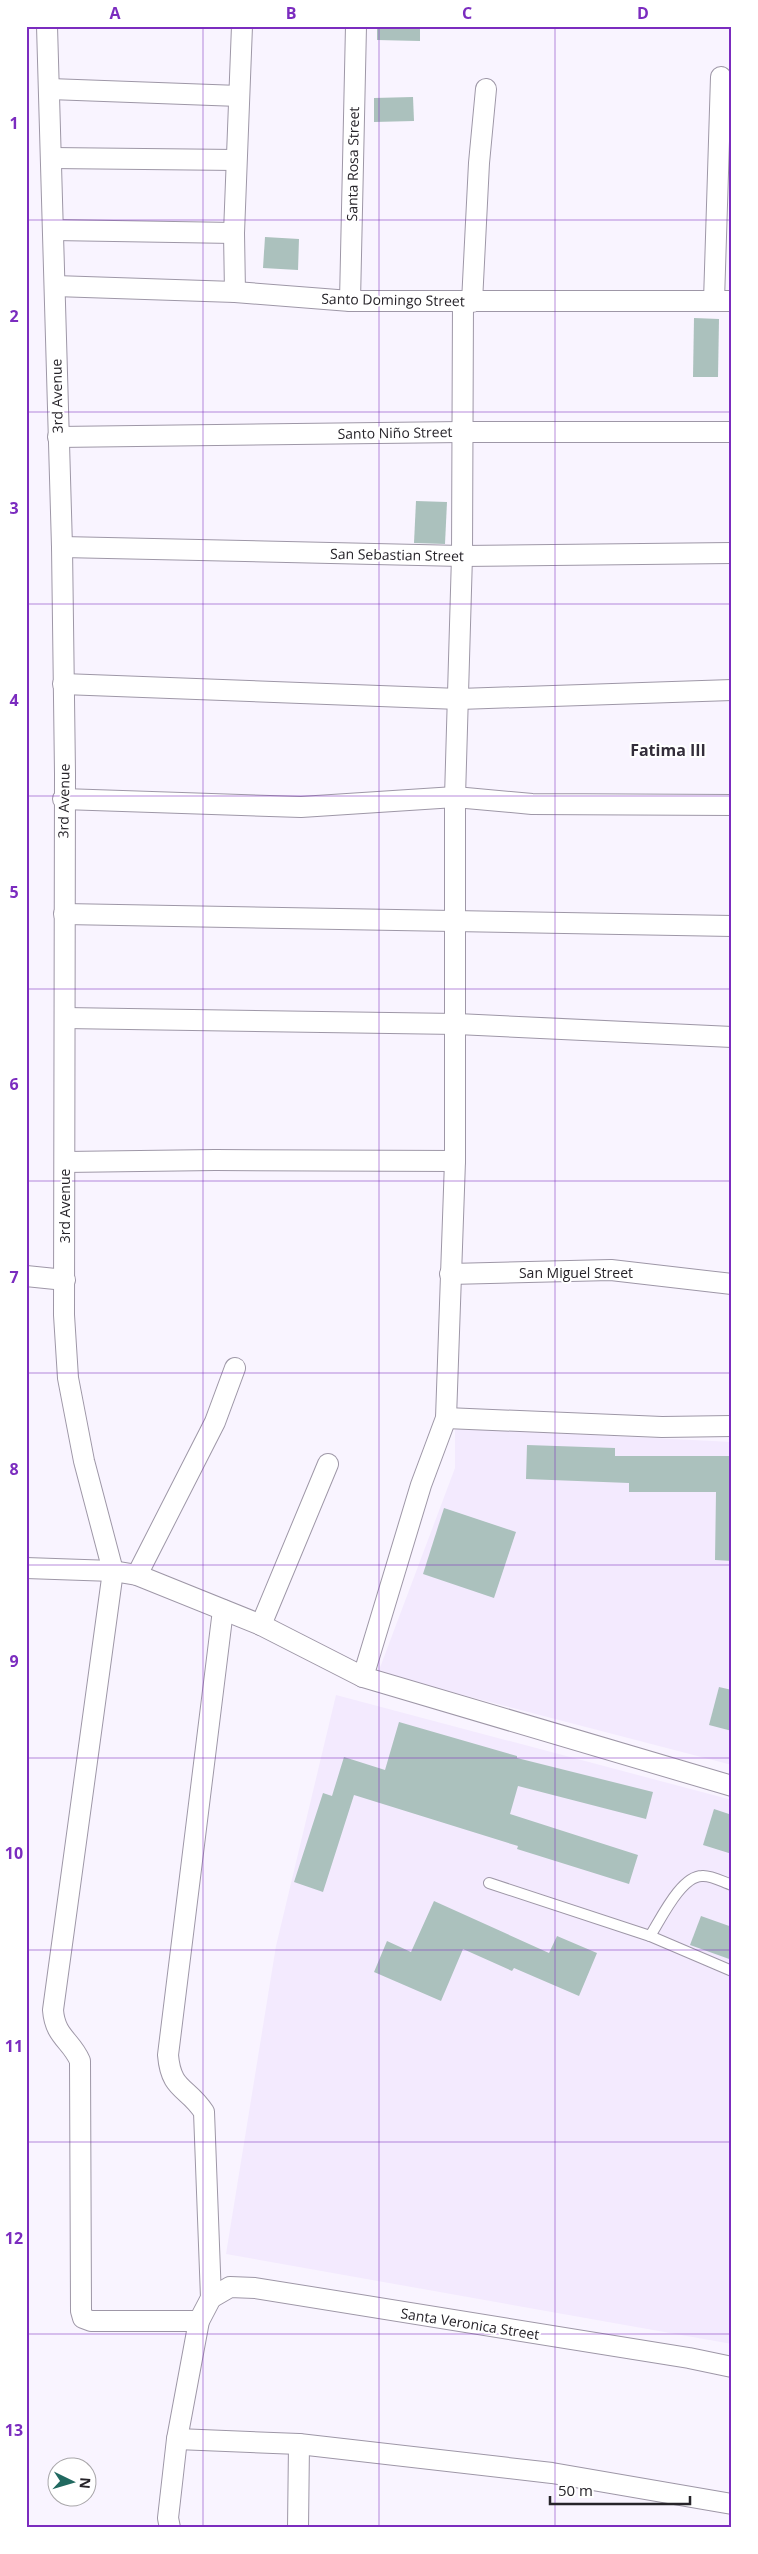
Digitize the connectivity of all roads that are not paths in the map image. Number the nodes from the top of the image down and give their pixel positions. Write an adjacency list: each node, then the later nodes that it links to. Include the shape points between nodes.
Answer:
1 (47, 26): 5 (street, 3rd Avenue)
2 (242, 26): 7 (street)
3 (356, 26): 14 (street, Santa Rosa Street)
4 (722, 77): 16 (street)
5 (50, 89): 7 (street); 8 (street, 3rd Avenue)
6 (486, 89): 15 (street)
7 (239, 96): 9 (street)
8 (52, 158): 9 (street); 10 (street, 3rd Avenue)
9 (236, 160): 11 (street)
10 (54, 230): 11 (street); 12 (street, 3rd Avenue)
11 (234, 232): 13 (street)
12 (54, 286): 13 (street, Santo Domingo Street); 19 (street, 3rd Avenue)
13 (235, 292): 14 (street, Santo Domingo Street)
14 (350, 301): 15 (street, Santo Domingo Street)
15 (467, 301): 16 (street, Santo Domingo Street); 17 (street)
16 (723, 301)
17 (461, 432): 18 (street, Santo Niño Street); 19 (street, Santo Niño Street); 22 (street)
18 (732, 432)
19 (58, 437): 20 (street, 3rd Avenue)
20 (62, 548): 22 (street, San Sebastian Street); 23 (street, 3rd Avenue)
21 (732, 553): 22 (street, San Sebastian Street)
22 (462, 556): 25 (street)
23 (63, 684): 25 (street); 27 (street, 3rd Avenue)
24 (732, 690): 25 (street)
25 (459, 699): 26 (street)
26 (456, 797): 27 (street, via 301,808); 28 (street, via 532,804); 30 (street)
27 (63, 799): 29 (street, 3rd Avenue)
28 (732, 805)
29 (64, 914): 30 (street); 32 (street, 3rd Avenue)
30 (455, 921): 31 (street); 33 (street)
31 (732, 926)
32 (65, 1018): 33 (street); 36 (street, 3rd Avenue)
33 (457, 1024): 34 (street); 35 (street)
34 (732, 1037)
35 (455, 1161): 36 (street); 37 (street)
36 (65, 1162): 39 (street, 3rd Avenue)
37 (450, 1274): 40 (street, San Miguel Street, via 612,1270); 42 (street)
38 (26, 1276): 39 (street)
39 (65, 1280): 46 (street, 3rd Avenue, via 68,1378 84,1461)
40 (732, 1284)
41 (234, 1368): 47 (street, via 215,1422)
42 (446, 1418): 43 (street, via 662,1427); 50 (street, via 421,1485)
43 (732, 1426)
44 (328, 1464): 49 (street)
45 (26, 1568): 46 (street)
46 (112, 1571): 47 (street); 57 (street, via 53,2010 54,2021 63,2039 80,2061 81,2311 84,2318 91,2321)
47 (137, 1575): 48 (street)
48 (223, 1610): 49 (street); 56 (street, via 168,2056 169,2073 177,2086 196,2100 204,2112)
49 (261, 1625): 50 (street)
50 (363, 1677): 51 (street)
51 (732, 1786)
52 (489, 1882): 54 (lane)
53 (732, 1885): 54 (lane, via 703,1875 691,1878 682,1886)
54 (650, 1936): 55 (lane)
55 (732, 1971)
56 (211, 2298): 57 (street); 58 (street, Santa Veronica Street, via 230,2287 255,2288)
57 (199, 2320): 59 (street)
58 (732, 2367)
59 (177, 2439): 60 (street); 62 (street, via 168,2518)
60 (299, 2444): 61 (street, via 552,2473); 63 (street)
61 (732, 2504)
62 (170, 2528)
63 (298, 2528)

